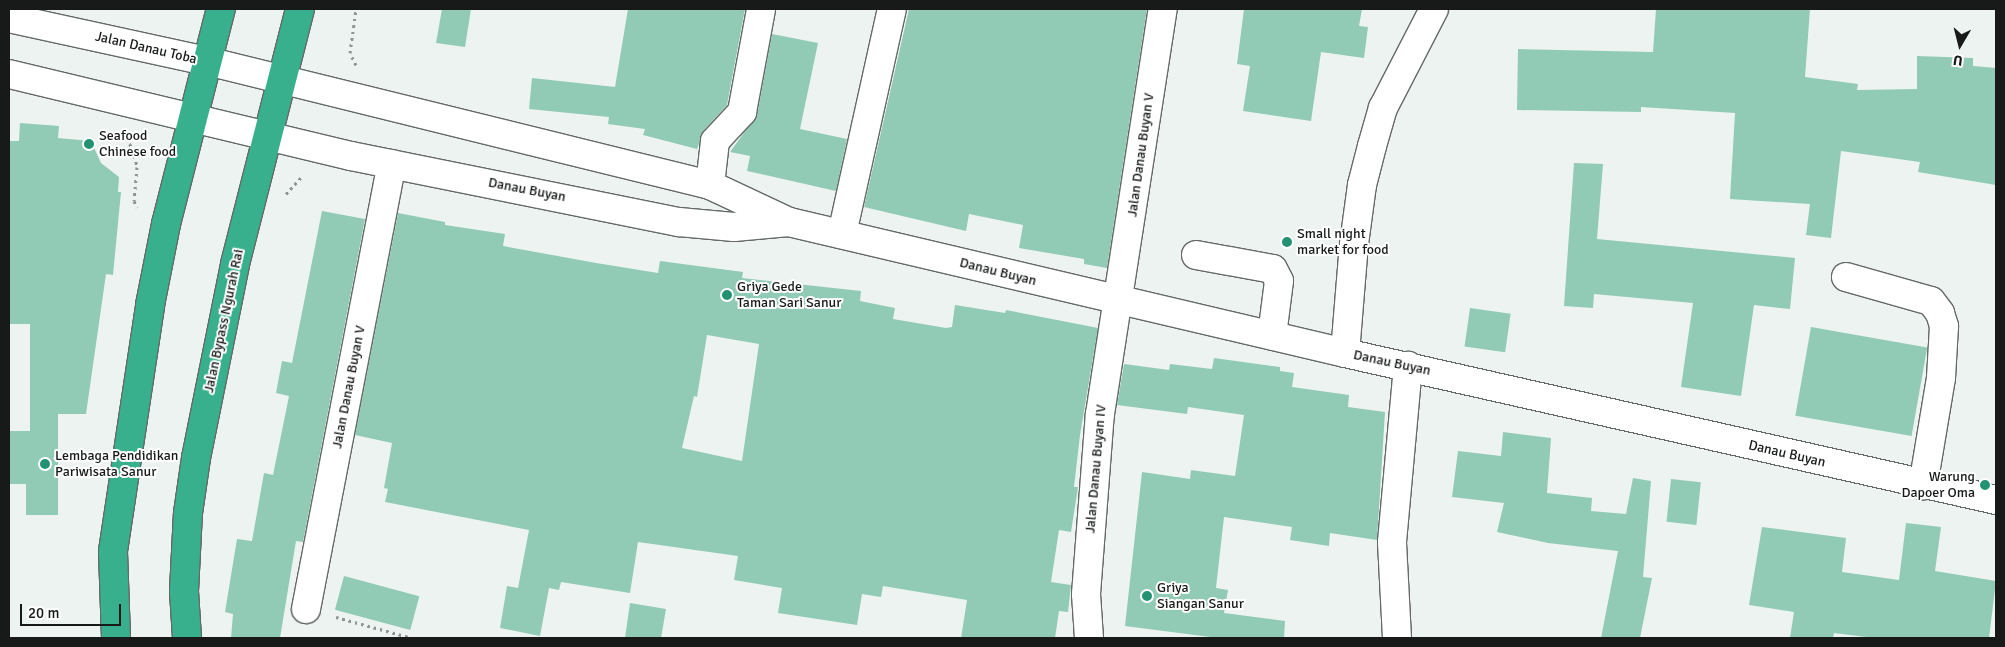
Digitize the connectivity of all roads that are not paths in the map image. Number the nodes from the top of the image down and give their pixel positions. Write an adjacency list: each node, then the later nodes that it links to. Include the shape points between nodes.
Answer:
1 (221, 9): 9 (highway)
2 (300, 9): 11 (highway, Jalan Bypass Ngurah Rai)
3 (761, 9): 15 (street, via 742,112 715,141)
4 (892, 9): 17 (street)
5 (1163, 9): 20 (street, Jalan Danau Buyan V)
6 (1434, 9): 22 (street, via 1383,108 1372,146 1362,185 1354,244)
7 (37, 16): 8 (street, Jalan Danau Toba); 9 (street, Jalan Danau Toba)
8 (9, 18)
9 (207, 61): 11 (street, Jalan Danau Toba); 12 (highway)
10 (9, 74): 12 (street)
11 (282, 80): 13 (highway, Jalan Bypass Ngurah Rai); 15 (street, Danau Buyan)
12 (192, 119): 13 (street); 27 (highway, via 150,305 114,542)
13 (267, 136): 14 (street, Danau Buyan); 28 (highway, Jalan Bypass Ngurah Rai, via 235,264 196,458 188,513 184,582)
14 (392, 164): 16 (street, Danau Buyan, via 678,222 734,227); 26 (street, Jalan Danau Buyan V)
15 (710, 185): 16 (street, Danau Buyan)
16 (789, 222): 17 (street, Danau Buyan)
17 (842, 234): 20 (street, Danau Buyan)
18 (1196, 255): 21 (street, via 1273,269 1279,280)
19 (1846, 277): 24 (street, via 1931,301 1940,313 1944,326 1941,378)
20 (1120, 302): 21 (street, Danau Buyan); 29 (street, Jalan Danau Buyan IV, via 1099,423 1086,594)
21 (1272, 336): 22 (street, Danau Buyan)
22 (1345, 353): 23 (street, Danau Buyan)
23 (1408, 366): 24 (street, Danau Buyan); 30 (street, via 1392,542)
24 (1923, 486): 25 (street, Danau Buyan)
25 (1996, 500)
26 (306, 609)
27 (116, 638)
28 (187, 638)
29 (1089, 638)
30 (1398, 638)

